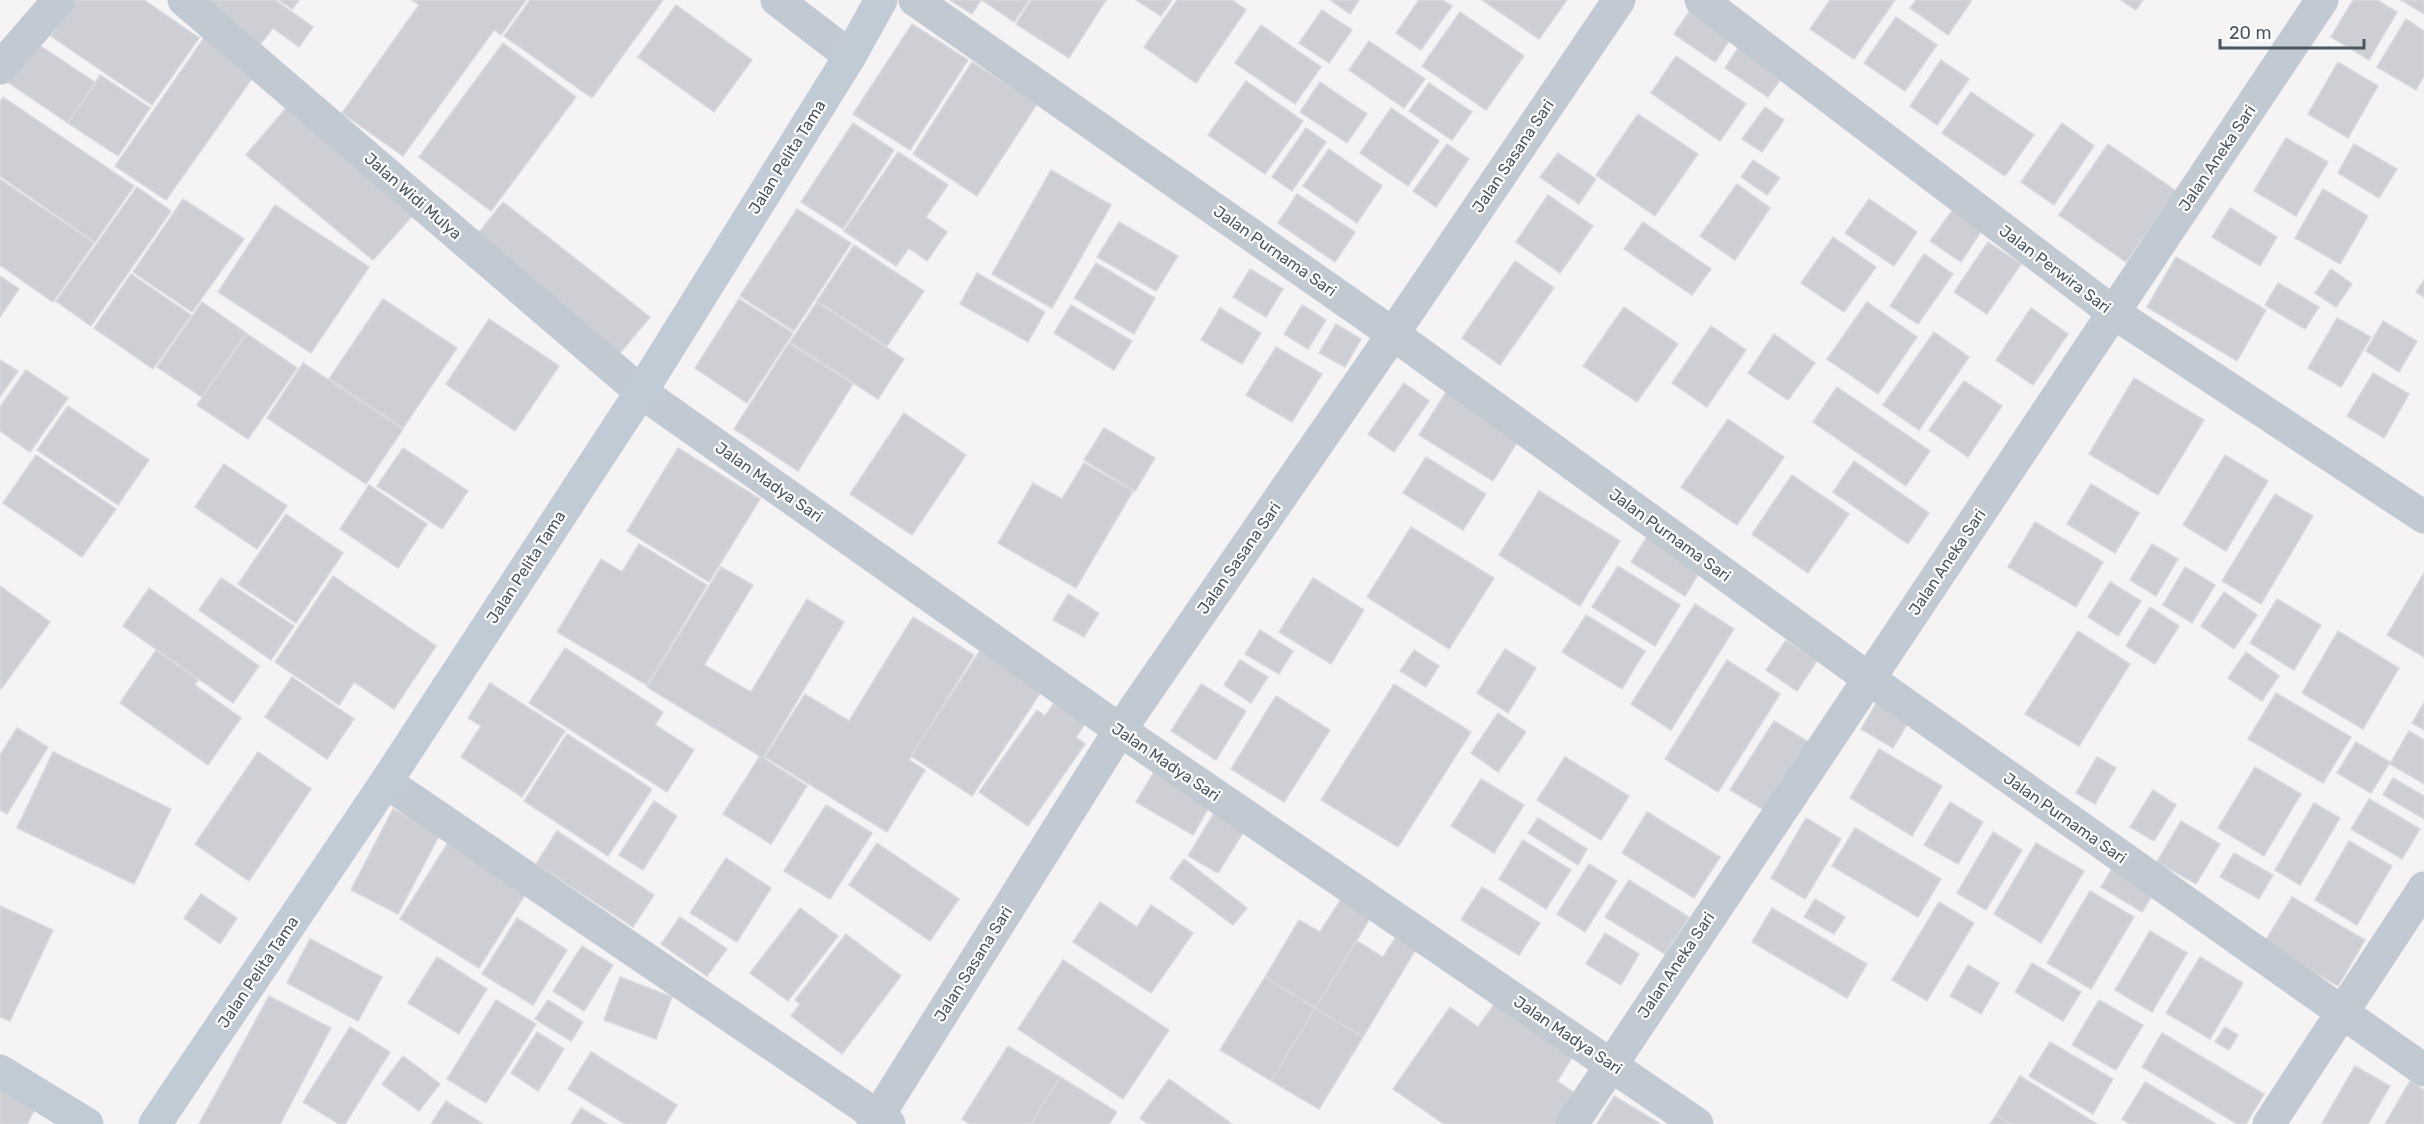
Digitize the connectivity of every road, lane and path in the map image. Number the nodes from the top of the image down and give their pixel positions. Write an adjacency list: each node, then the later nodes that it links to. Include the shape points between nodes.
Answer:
1 (60, 0): 10 (street)
2 (184, 0): 13 (street, Jalan Widi Mulya)
3 (777, 0): 9 (street)
4 (881, 0): 9 (street, Jalan Pelita Tama)
5 (915, 0): 12 (street, Jalan Purnama Sari)
6 (1619, 0): 12 (street, Jalan Sasana Sari)
7 (1701, 0): 11 (street, Jalan Perwira Sari)
8 (2322, 0): 11 (street, Jalan Aneka Sari)
9 (850, 56): 13 (street, Jalan Pelita Tama)
10 (0, 68)
11 (2114, 313): 14 (street, Jalan Perwira Sari); 15 (street, Jalan Aneka Sari)
12 (1393, 334): 15 (street, Jalan Purnama Sari); 16 (street, Jalan Sasana Sari)
13 (641, 392): 16 (street, Jalan Madya Sari); 17 (street, Jalan Pelita Tama)
14 (2424, 517)
15 (1868, 678): 19 (street, Jalan Purnama Sari); 20 (street, Jalan Aneka Sari)
16 (1120, 730): 20 (street, Jalan Madya Sari); 23 (street, Jalan Sasana Sari)
17 (386, 782): 23 (street); 25 (street, Jalan Pelita Tama)
18 (2424, 888): 19 (street)
19 (2341, 1014): 21 (street, Jalan Purnama Sari); 28 (street)
20 (1610, 1064): 26 (street, Jalan Aneka Sari); 27 (street, Jalan Madya Sari)
21 (2424, 1070)
22 (0, 1071): 24 (street)
23 (880, 1122)
24 (87, 1124)
25 (155, 1124)
26 (1572, 1124)
27 (1697, 1124)
28 (2269, 1124)

